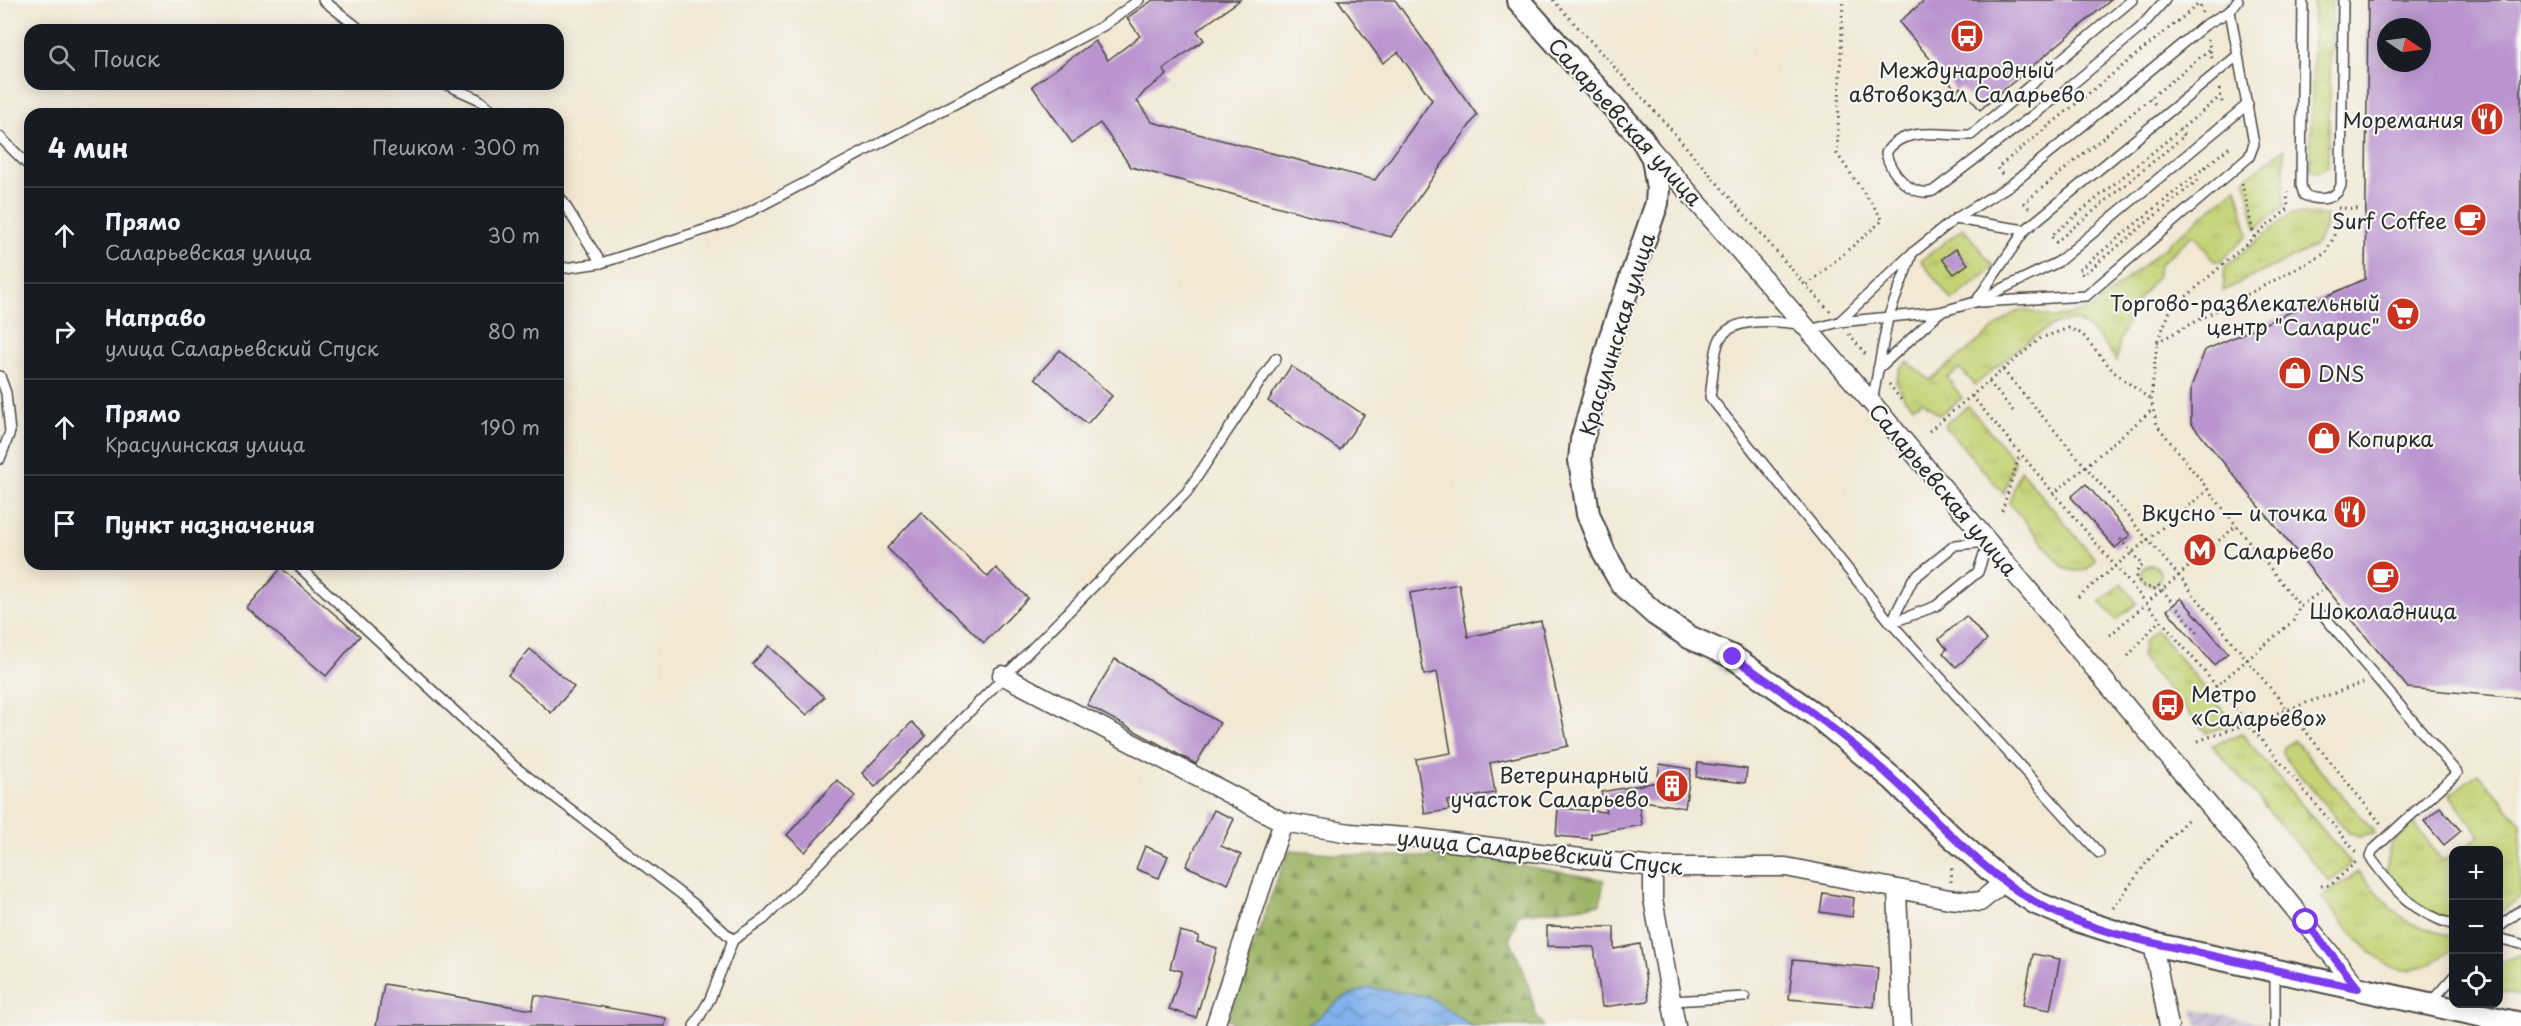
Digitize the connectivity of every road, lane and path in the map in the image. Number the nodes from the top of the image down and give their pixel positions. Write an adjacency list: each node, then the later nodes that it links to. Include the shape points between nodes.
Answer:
1 (323, 0): 14 (lane)
2 (1138, 0): 43 (lane, via 1103,26 732,221)
3 (1518, 0): 28 (street, Саларьевская улица)
4 (1553, 0): 45 (path)
5 (1843, 0): 45 (path, via 1837,154 1883,220)
6 (2132, 0): 7 (lane, via 1971,135 1906,135 1892,142 1886,153 1888,165 1897,177 1919,192 1933,191 2057,97 2140,28)
7 (2165, 0)
8 (2238, 0): 12 (lane)
9 (2303, 0): 10 (lane, via 2301,185 2304,195 2321,198 2338,194 2341,185)
10 (2343, 0)
11 (2199, 2): 13 (path); 33 (path)
12 (2230, 11): 17 (lane); 39 (lane, via 2205,26 2012,184)
13 (2202, 13)
14 (353, 24)
15 (2208, 38): 16 (path)
16 (2210, 49): 18 (path); 36 (path)
17 (2237, 56): 22 (lane); 40 (lane)
18 (2213, 61)
19 (2218, 84): 21 (path)
20 (458, 90): 24 (lane)
21 (2221, 96): 23 (path); 25 (path)
22 (2248, 104): 46 (lane, via 2058,262); 46 (lane, via 2254,144 2249,157 2086,296)
23 (2224, 107)
24 (489, 108)
25 (2179, 129): 25 (path, via 2184,136 2056,242 2051,236)
26 (2230, 135): 29 (path)
27 (0, 137): 31 (lane)
28 (1642, 139): 50 (street, Саларьевская улица); 101 (street, Красулинская улица, via 1653,158 1657,203 1611,336 1580,460 1583,497 1604,553 1622,584 1655,614 1689,637 1733,657 1817,716 1893,779)
29 (2232, 145): 30 (path); 32 (path)
30 (2235, 154)
31 (24, 161)
32 (2207, 164): 32 (path, via 2211,169 2083,275 2079,270)
33 (2001, 165)
34 (2242, 183): 41 (path)
35 (2287, 189): 41 (path, via 2288,209)
36 (2029, 200)
37 (564, 204): 43 (lane)
38 (2339, 208): 51 (path, via 2326,253)
39 (1955, 219): 40 (lane); 42 (lane)
40 (2025, 230): 46 (lane)
41 (2254, 237): 51 (path, via 2170,310)
42 (1911, 254): 48 (lane); 49 (lane)
43 (601, 263): 44 (lane)
44 (564, 268)
45 (1806, 286): 49 (path)
46 (1976, 302): 47 (lane)
47 (1940, 312): 48 (lane); 53 (lane)
48 (1888, 318): 49 (lane); 53 (lane)
49 (1839, 322): 50 (lane); 53 (path)
50 (1808, 328): 60 (street, Саларьевская улица); 85 (lane, via 1780,321 1730,328 1720,340 1710,396)
51 (2157, 342): 58 (path)
52 (1276, 358): 90 (lane, via 1187,492)
53 (1878, 369): 59 (path); 60 (lane)
54 (2003, 370): 56 (path); 58 (path, via 2041,338 2069,328 2082,334 2114,372); 66 (path)
55 (0, 376): 65 (lane, via 10,432)
56 (1989, 382): 57 (path); 62 (path)
57 (1972, 396): 63 (path); 64 (path)
58 (2151, 400): 61 (path)
59 (1902, 401)
60 (1872, 403): 73 (street, Саларьевская улица)
61 (2153, 409): 66 (path); 67 (path, via 2157,424)
62 (2013, 411)
63 (1929, 431)
64 (2020, 454): 68 (path); 69 (path)
65 (0, 459)
66 (2085, 466): 68 (path); 71 (path)
67 (2208, 490): 70 (path); 71 (path)
68 (2053, 494): 75 (path)
69 (2002, 511)
70 (2236, 525): 77 (path); 82 (path)
71 (2148, 539): 74 (path); 77 (path)
72 (2121, 540): 74 (path)
73 (1988, 542): 85 (lane, via 1978,572 1936,606); 85 (lane, via 1955,545 1913,579); 114 (street, Саларьевская улица)
74 (2132, 552): 75 (path); 79 (path, via 2143,565 2136,577 2142,585 2154,589 2158,585)
75 (2114, 567): 80 (path); 81 (path)
76 (302, 570): 109 (lane, via 514,766 694,904)
77 (2178, 575): 79 (path); 89 (path)
78 (2326, 588): 82 (path)
79 (2162, 590): 81 (path); 86 (path)
80 (2078, 597)
81 (2145, 604): 84 (path); 87 (path)
82 (2300, 606): 89 (path, via 2293,621)
83 (2324, 616): 91 (lane)
84 (2159, 621): 88 (path); 92 (path)
85 (1891, 623): 99 (lane)
86 (2198, 633)
87 (2110, 635)
88 (2128, 657)
89 (2247, 660): 92 (path); 93 (path)
90 (1002, 675): 97 (street, улица Саларьевский Спуск); 109 (lane, via 764,919)
91 (2376, 678): 93 (path); 98 (lane, via 2457,773)
92 (2215, 687): 94 (path)
93 (2287, 710): 94 (path); 98 (path)
94 (2246, 724): 95 (path); 102 (path, via 2354,852 2361,855 2331,885)
95 (2198, 741)
96 (2190, 817): 104 (path, via 2150,858)
97 (1283, 822): 100 (street, улица Саларьевский Спуск); 120 (street)
98 (2390, 835): 106 (lane, via 2370,857 2401,897 2423,913)
99 (2099, 853)
100 (1653, 867): 103 (street, улица Саларьевский Спуск, via 1786,867); 116 (street, via 1653,899)
101 (2004, 882): 103 (street, улица Саларьевский Спуск, via 1980,902); 110 (street, Красулинская улица, via 2036,903)
102 (2320, 886)
103 (1897, 889): 122 (street)
104 (2113, 908)
105 (2521, 910): 107 (lane)
106 (2449, 923)
107 (2503, 925)
108 (2503, 939): 111 (lane)
109 (733, 940): 119 (lane, via 710,999)
110 (2153, 944): 112 (street); 123 (street)
111 (2521, 944)
112 (2275, 972): 114 (street); 124 (lane)
113 (2449, 982): 117 (lane)
114 (2358, 988): 117 (street)
115 (1745, 997): 116 (lane)
116 (1671, 1001): 121 (street)
117 (2430, 1003): 118 (street)
118 (2521, 1024)
119 (694, 1026)
120 (1215, 1026)
121 (1676, 1026)
122 (1902, 1026)
123 (2169, 1026)
124 (2275, 1026)

